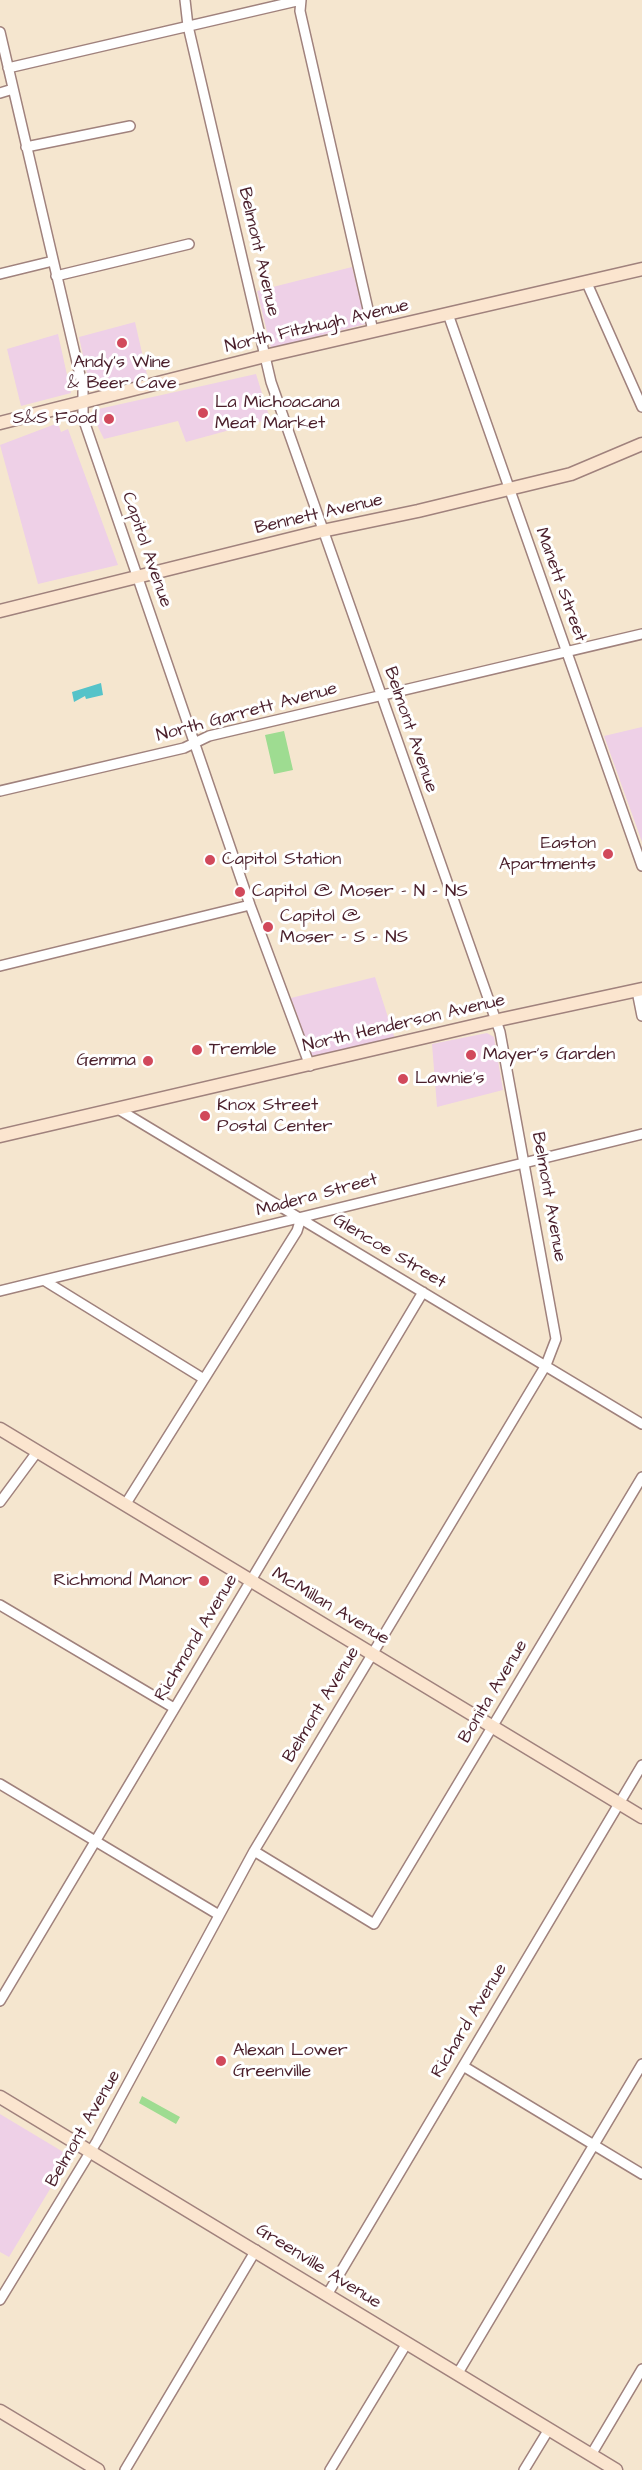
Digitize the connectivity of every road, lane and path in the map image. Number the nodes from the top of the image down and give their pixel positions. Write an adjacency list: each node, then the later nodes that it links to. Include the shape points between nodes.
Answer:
1 (185, 0): 3 (street, Belmont Avenue)
2 (301, 0): 3 (street); 17 (street, via 300,11)
3 (188, 26): 5 (street); 18 (street, Belmont Avenue)
4 (0, 32): 5 (street, Capitol Avenue)
5 (8, 68): 6 (street, Capitol Avenue)
6 (13, 89): 7 (street); 9 (street, Capitol Avenue)
7 (0, 93)
8 (129, 126): 9 (street)
9 (26, 147): 11 (street, Capitol Avenue)
10 (189, 244): 14 (street)
11 (53, 261): 13 (street); 14 (street, Capitol Avenue)
12 (642, 269): 15 (street, North Fitzhugh Avenue)
13 (0, 274)
14 (56, 276): 19 (street, Capitol Avenue, via 83,388)
15 (586, 280): 16 (street, North Fitzhugh Avenue); 20 (street)
16 (448, 314): 17 (street, North Fitzhugh Avenue); 23 (street, Manett Street)
17 (373, 331): 18 (street, North Fitzhugh Avenue)
18 (265, 356): 19 (street, North Fitzhugh Avenue); 24 (street, Belmont Avenue)
19 (83, 404): 21 (street, North Fitzhugh Avenue); 25 (street, Capitol Avenue, via 83,418)
20 (642, 407)
21 (0, 423)
22 (642, 444): 23 (street, Bennett Avenue, via 600,464)
23 (509, 490): 24 (street, Bennett Avenue); 28 (street, Manett Street)
24 (322, 531): 25 (street, Bennett Avenue); 29 (street, Belmont Avenue)
25 (138, 576): 26 (street, Bennett Avenue); 30 (street, Capitol Avenue)
26 (0, 611)
27 (642, 634): 28 (street, North Garrett Avenue)
28 (567, 652): 29 (street, North Garrett Avenue); 32 (street, Manett Street)
29 (380, 696): 30 (street, North Garrett Avenue, via 209,736); 37 (street, Belmont Avenue)
30 (195, 743): 31 (street, North Garrett Avenue); 33 (street, Capitol Avenue)
31 (0, 791)
32 (642, 866)
33 (250, 905): 34 (street); 38 (street, Capitol Avenue)
34 (0, 966)
35 (640, 990): 36 (street); 37 (street, North Henderson Avenue)
36 (642, 1016)
37 (494, 1021): 38 (street, North Henderson Avenue); 42 (street, Belmont Avenue, via 510,1078)
38 (310, 1066): 39 (street, North Henderson Avenue)
39 (118, 1109): 41 (street, North Henderson Avenue); 43 (street, Glencoe Street)
40 (642, 1134): 42 (street, Madera Street)
41 (0, 1136)
42 (524, 1162): 43 (street, Madera Street); 47 (street, Belmont Avenue, via 556,1339)
43 (301, 1218): 44 (street, Madera Street); 46 (street, Glencoe Street); 48 (street)
44 (45, 1281): 45 (street, Madera Street); 48 (street)
45 (0, 1291)
46 (423, 1292): 47 (street, Glencoe Street); 55 (street, Richmond Avenue)
47 (546, 1365): 49 (street, Glencoe Street); 57 (street, Belmont Avenue)
48 (204, 1379): 54 (street)
49 (642, 1424)
50 (0, 1429): 51 (street, McMillan Avenue)
51 (36, 1452): 53 (street); 54 (street, McMillan Avenue)
52 (642, 1477): 59 (street, Bonita Avenue)
53 (0, 1502)
54 (125, 1505): 55 (street, McMillan Avenue)
55 (250, 1580): 57 (street, McMillan Avenue); 58 (street, Richmond Avenue)
56 (0, 1605): 58 (street)
57 (372, 1654): 59 (street, McMillan Avenue); 65 (street, Belmont Avenue)
58 (174, 1708): 64 (street, Richmond Avenue)
59 (492, 1727): 62 (street, McMillan Avenue); 65 (street, Bonita Avenue, via 374,1924)
60 (642, 1765): 62 (street, Richard Avenue)
61 (0, 1784): 64 (street)
62 (619, 1803): 63 (street, McMillan Avenue); 69 (street, Richard Avenue)
63 (642, 1817)
64 (95, 1841): 66 (street); 67 (street, Richmond Avenue)
65 (254, 1851): 66 (street, Belmont Avenue)
66 (219, 1915): 72 (street, Belmont Avenue)
67 (0, 2001)
68 (642, 2064): 71 (street)
69 (463, 2066): 71 (street); 75 (street, Richard Avenue)
70 (0, 2097): 72 (street, Greenville Avenue)
71 (595, 2145): 73 (street); 79 (street)
72 (91, 2151): 74 (street, Greenville Avenue); 76 (street, Belmont Avenue)
73 (642, 2174)
74 (256, 2250): 75 (street, Greenville Avenue); 84 (street)
75 (327, 2295): 77 (street, Greenville Avenue)
76 (0, 2300)
77 (407, 2343): 79 (street, Greenville Avenue); 85 (street)
78 (642, 2369): 82 (street)
79 (458, 2373): 81 (street, Greenville Avenue)
80 (0, 2411): 83 (street)
81 (549, 2429): 82 (street, Greenville Avenue); 86 (street)
82 (591, 2455): 87 (street, Greenville Avenue)
83 (98, 2470)
84 (125, 2470)
85 (330, 2470)
86 (524, 2470)
87 (616, 2470)

